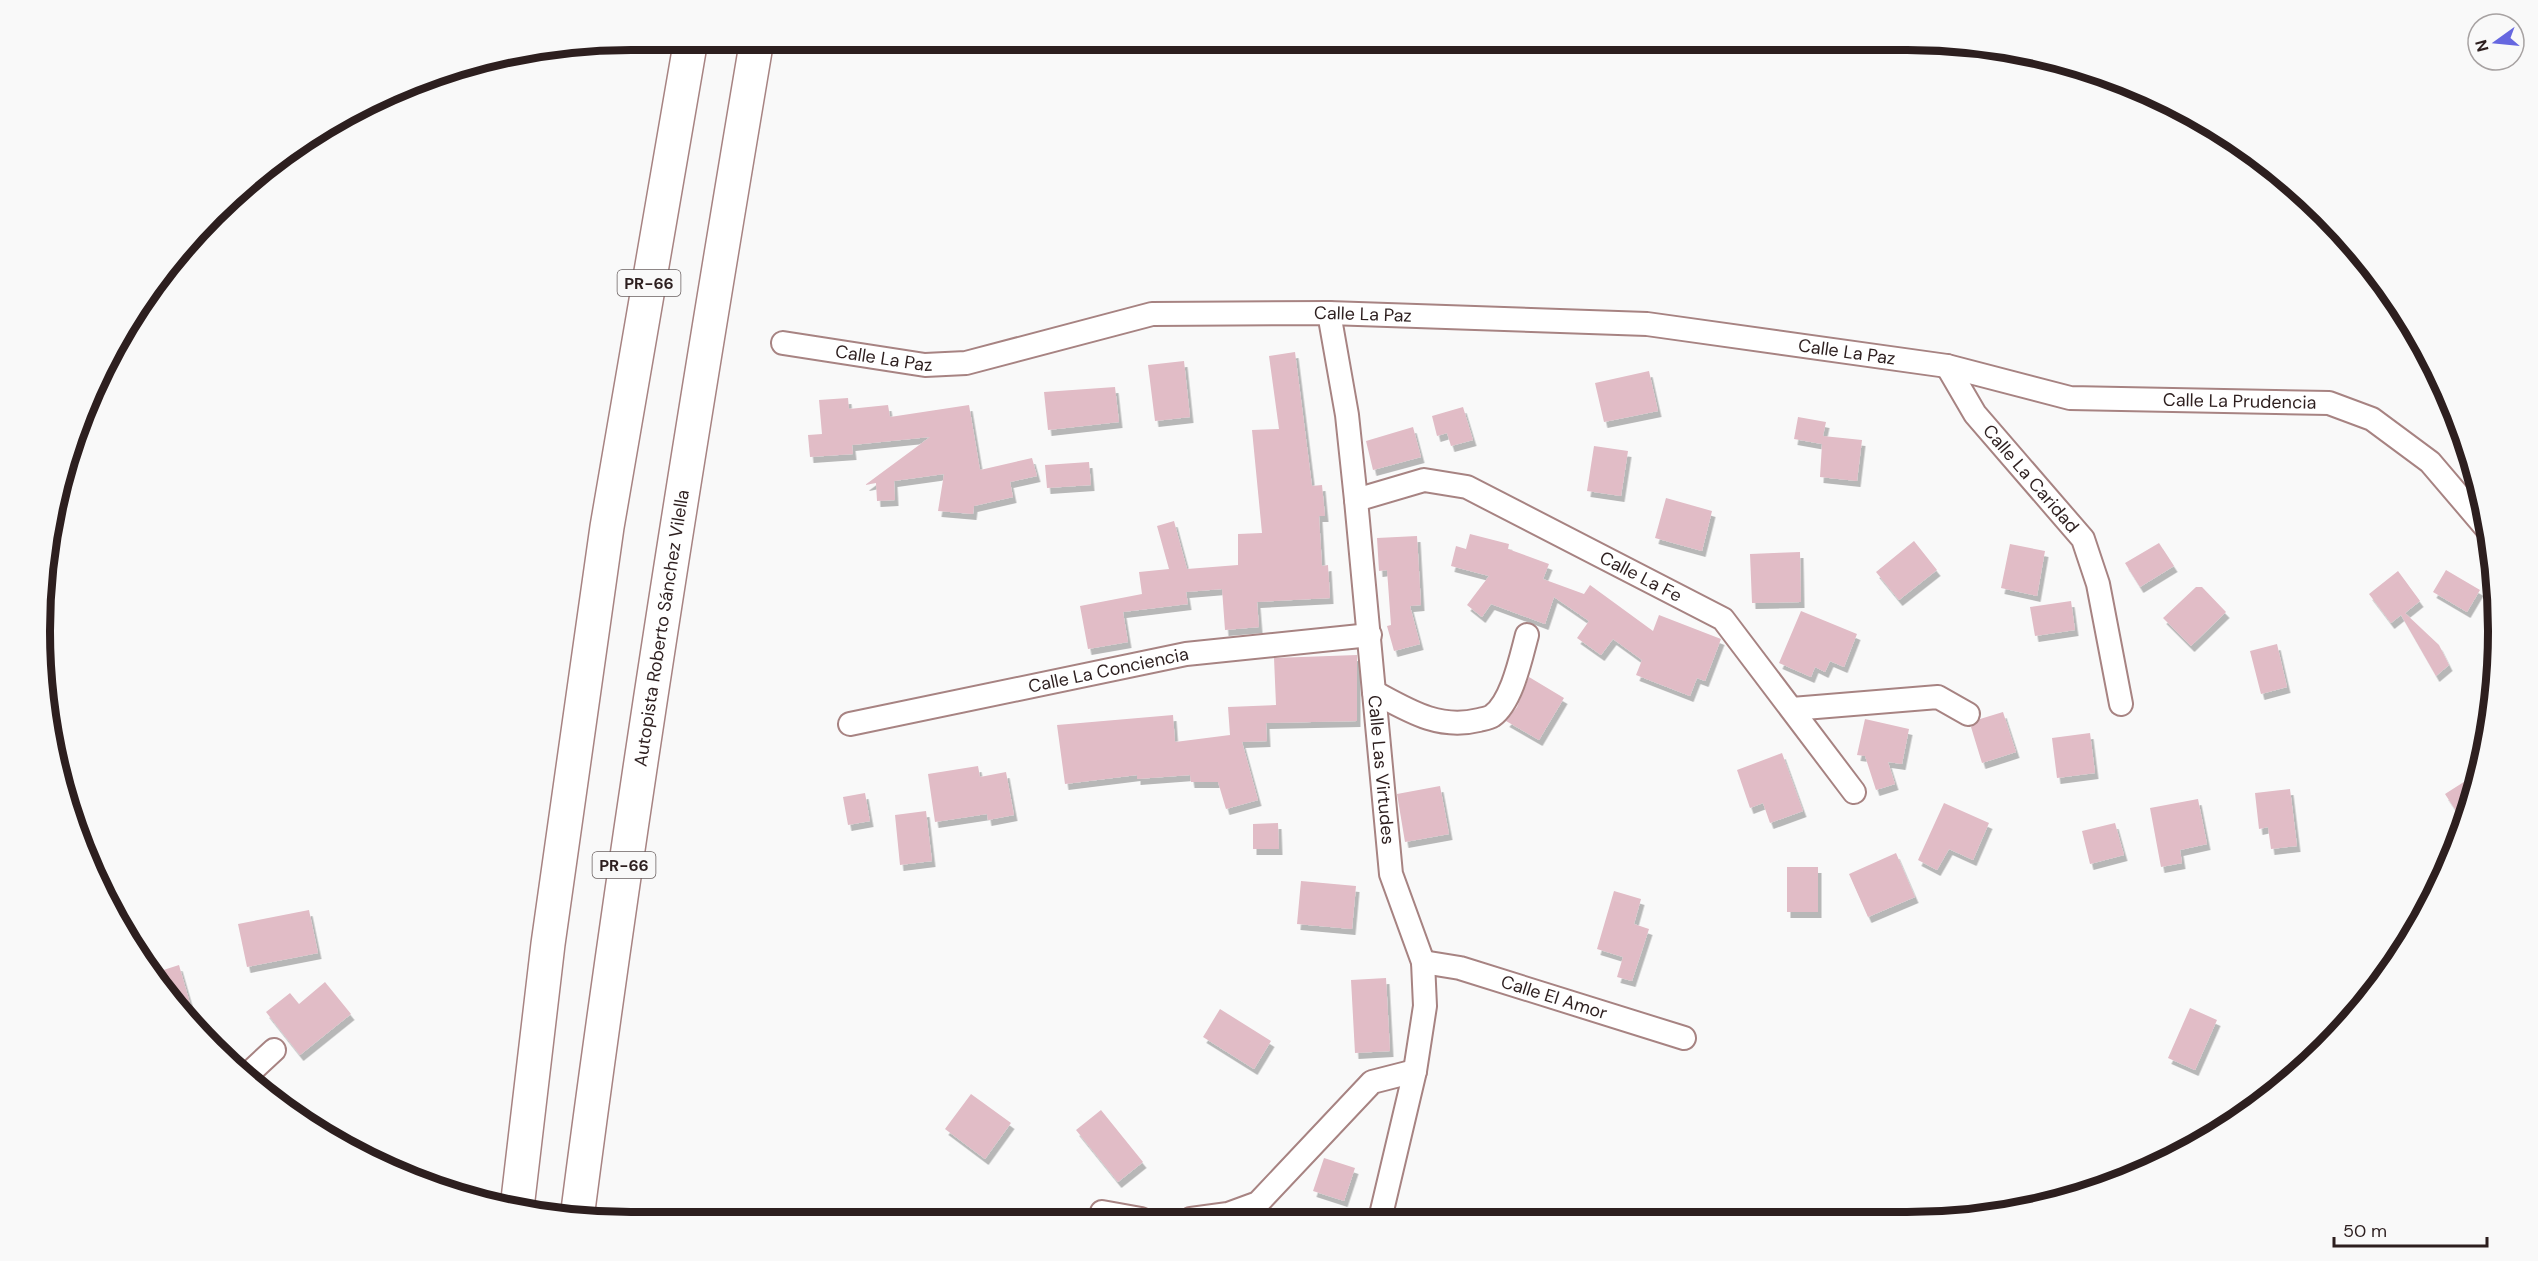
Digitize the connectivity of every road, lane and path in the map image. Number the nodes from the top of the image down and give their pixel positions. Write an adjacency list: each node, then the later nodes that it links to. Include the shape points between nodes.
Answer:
1 (689, 50): 21 (highway, PR-66, via 607,526 548,944)
2 (755, 50): 22 (highway, Autopista Roberto Sánchez Vilella / PR-66, via 678,512 611,958)
3 (1329, 313): 4 (street, Calle La Paz, via 1152,314 966,363 926,365); 5 (street, Calle La Paz, via 1647,324); 6 (street, Calle Las Virtudes, via 1347,415)
4 (783, 343)
5 (1947, 366): 7 (street, Calle La Prudencia, via 2070,398 2329,403 2372,419 2430,462); 11 (street, Calle La Caridad, via 1975,414 2083,539 2098,584)
6 (1356, 500): 8 (street, Calle Las Virtudes); 12 (street, Calle La Fe, via 1424,480 1467,486 1723,619)
7 (2477, 517)
8 (1370, 635): 10 (street, Calle Las Virtudes); 14 (street, Calle La Conciencia, via 1186,654)
9 (1527, 635): 10 (street, via 1516,676 1492,716 1443,724)
10 (1374, 692): 16 (street, Calle Las Virtudes, via 1391,874)
11 (2121, 704)
12 (1792, 709): 13 (street, via 1938,697); 15 (street, Calle La Fe)
13 (1968, 714)
14 (850, 724)
15 (1854, 792)
16 (1423, 962): 17 (street, Calle El Amor, via 1460,968); 20 (street, Calle Las Virtudes, via 1425,1006)
17 (1684, 1038)
18 (274, 1050): 19 (street)
19 (252, 1071)
20 (1415, 1071): 23 (street, via 1372,1082 1258,1203); 24 (street, Calle Las Virtudes)
21 (518, 1200)
22 (578, 1209)
23 (1233, 1212)
24 (1382, 1212)

